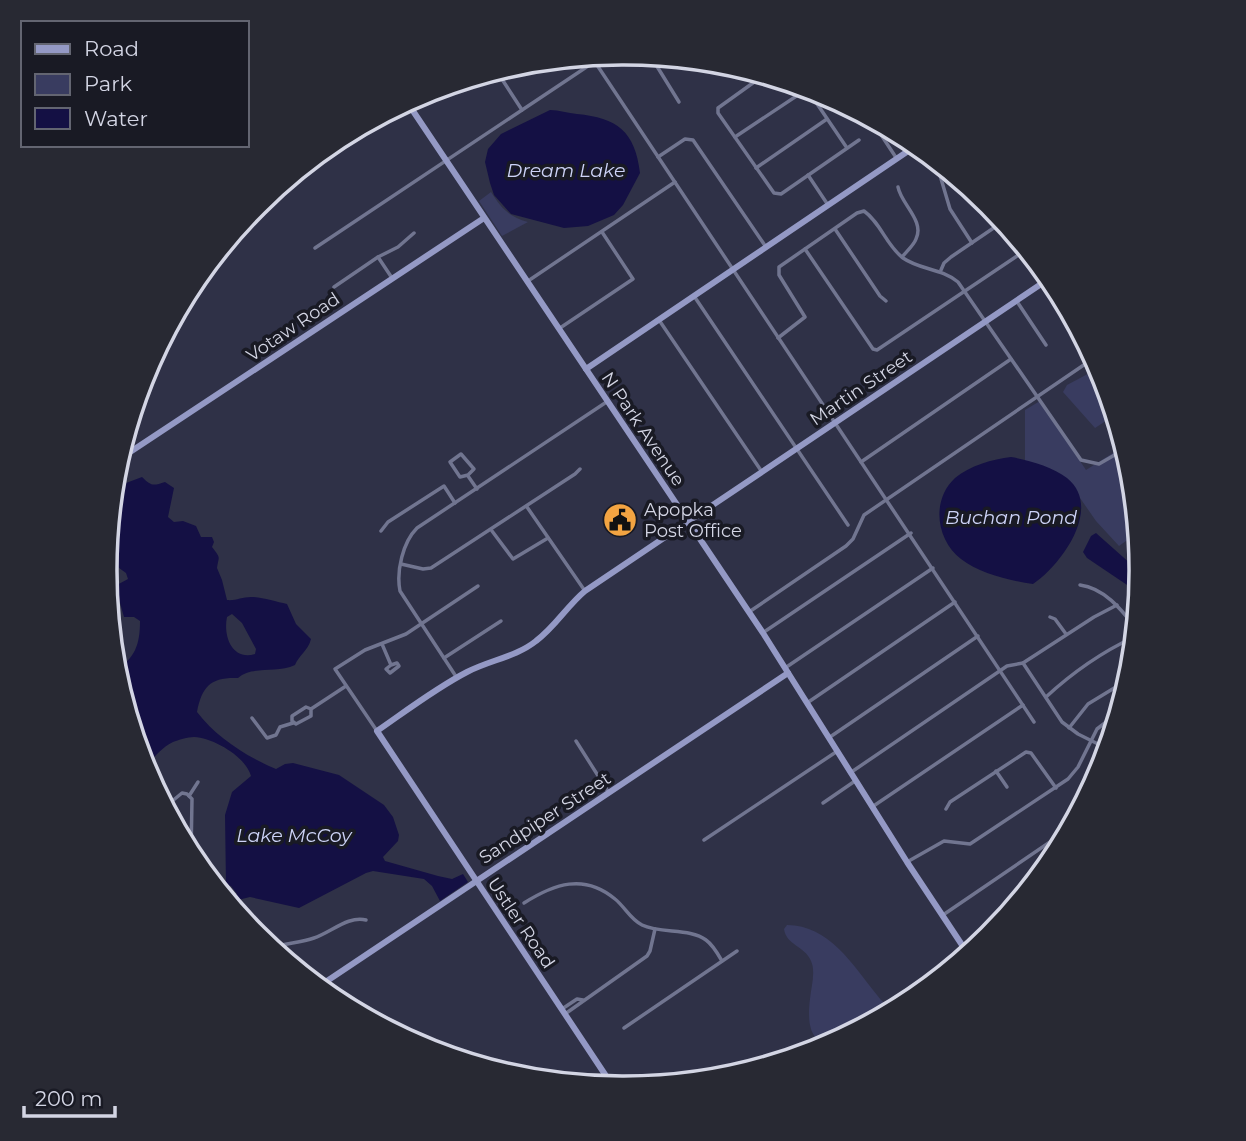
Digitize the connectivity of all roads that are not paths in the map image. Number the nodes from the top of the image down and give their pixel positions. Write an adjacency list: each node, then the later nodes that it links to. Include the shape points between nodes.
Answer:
1 (589, 66): 9 (street)
2 (598, 66): 17 (street)
3 (657, 66): 7 (street)
4 (502, 79): 9 (street)
5 (754, 82): 12 (street, via 718,108)
6 (795, 95): 12 (street)
7 (679, 102)
8 (816, 103): 11 (street)
9 (522, 110): 19 (street)
10 (413, 111): 19 (street, N Park Avenue)
11 (827, 119): 15 (street); 20 (street)
12 (735, 137): 20 (street)
13 (882, 137): 18 (street)
14 (859, 140): 15 (street)
15 (847, 148): 21 (street)
16 (907, 152): 18 (street)
17 (658, 157): 23 (street); 32 (street, via 685,139 693,140)
18 (897, 159): 25 (street)
19 (446, 161): 26 (street, N Park Avenue); 33 (street)
20 (756, 168): 21 (street, via 777,195)
21 (808, 175): 25 (street)
22 (940, 177): 31 (street, via 950,209)
23 (674, 183): 29 (street); 38 (street)
24 (898, 187): 37 (street, via 918,230)
25 (828, 205): 32 (street)
26 (484, 218): 40 (street, Votaw Road); 41 (street, N Park Avenue)
27 (993, 226): 31 (street)
28 (835, 229): 34 (street); 37 (street, via 864,211); 47 (street)
29 (602, 232): 41 (street); 50 (street, via 633,279)
30 (414, 233): 36 (street)
31 (972, 243): 39 (street)
32 (766, 247): 38 (street)
33 (315, 248)
34 (805, 249): 44 (street, via 873,349); 51 (street, via 778,270 805,317)
35 (1018, 255): 44 (street)
36 (378, 257): 40 (street); 43 (street)
37 (902, 257): 39 (street, via 919,267)
38 (732, 271): 45 (street); 51 (street)
39 (940, 271): 44 (street)
40 (392, 278): 60 (street, Votaw Road)
41 (527, 282): 50 (street, N Park Avenue)
42 (1040, 284): 46 (street, Martin Street)
43 (334, 287)
44 (965, 291): 49 (street)
45 (694, 296): 48 (street); 59 (street)
46 (1016, 300): 49 (street, Martin Street); 52 (street)
47 (886, 301)
48 (659, 320): 55 (street); 64 (street)
49 (986, 321): 53 (street); 58 (street, Martin Street)
50 (559, 329): 55 (street, N Park Avenue)
51 (778, 338): 58 (street)
52 (1046, 345)
53 (1011, 359): 56 (street); 62 (street)
54 (1085, 364): 56 (street)
55 (586, 369): 57 (street, N Park Avenue)
56 (1037, 397): 61 (street, via 1081,460 1099,464); 67 (street)
57 (608, 401): 66 (street); 70 (street, N Park Avenue)
58 (836, 422): 59 (street, Martin Street); 62 (street)
59 (798, 448): 64 (street, Martin Street); 71 (street)
60 (132, 451)
61 (1115, 455)
62 (861, 462): 67 (street)
63 (580, 469): 69 (street)
64 (762, 472): 70 (street, Martin Street)
65 (468, 475): 65 (street, via 457,476 451,460 461,454 465,457 474,469); 66 (street)
66 (477, 489): 68 (street)
67 (886, 500): 74 (street); 83 (street, via 864,515 846,546)
68 (455, 503): 72 (street, via 444,486); 76 (street, via 409,536)
69 (527, 507): 73 (street); 75 (street)
70 (689, 522): 80 (street, Martin Street); 83 (street, N Park Avenue)
71 (848, 525)
72 (381, 531)
73 (492, 531): 75 (street, via 513,559); 76 (street, via 431,568)
74 (911, 533): 77 (street); 88 (street)
75 (548, 538): 80 (street)
76 (401, 564): 87 (street, via 400,591)
77 (933, 568): 81 (street); 96 (street, Sandpiper Street)
78 (1080, 585): 82 (street, via 1090,586)
79 (478, 586): 87 (street)
80 (585, 591): 98 (street, Martin Street, via 535,642)
81 (956, 601): 90 (street); 102 (street)
82 (1116, 606): 85 (street); 89 (street)
83 (748, 612): 88 (street, N Park Avenue)
84 (1050, 617): 89 (street)
85 (1126, 617)
86 (501, 621): 93 (street)
87 (421, 625): 92 (street); 93 (street)
88 (763, 633): 96 (street, N Park Avenue)
89 (1066, 634): 94 (street)
90 (978, 636): 97 (street); 111 (street)
91 (1123, 642): 101 (street, via 1069,675)
92 (382, 644): 95 (street); 99 (street, Ustler Road, via 335,669)
93 (443, 658): 98 (street)
94 (1023, 663): 97 (street); 101 (street)
95 (391, 665)
96 (786, 670): 102 (street, N Park Avenue); 122 (street, Sandpiper Street)
97 (1001, 671): 103 (street); 117 (street)
98 (457, 678): 110 (street, Martin Street)
99 (346, 686): 104 (street); 110 (street, Ustler Road)
100 (1115, 688): 109 (street, via 1088,704)
101 (1046, 697): 109 (street)
102 (807, 703): 111 (street, N Park Avenue)
103 (1023, 705): 106 (street); 126 (street)
104 (311, 709): 107 (street, via 311,716); 107 (street, via 296,713)
105 (252, 718): 107 (street, via 267,738)
106 (1034, 722)
107 (293, 723)
108 (1105, 723): 112 (street)
109 (1069, 728): 112 (street)
110 (377, 731): 132 (street, Ustler Road)
111 (828, 738): 115 (street, N Park Avenue)
112 (1091, 740): 114 (street); 121 (street, via 1078,767)
113 (576, 741): 122 (street)
114 (1098, 743)
115 (837, 751): 117 (street, N Park Avenue); 129 (street)
116 (996, 771): 120 (street); 121 (street, via 1028,752); 127 (street)
117 (850, 773): 118 (street, N Park Avenue)
118 (855, 781): 125 (street); 126 (street, N Park Avenue)
119 (198, 782): 123 (street)
120 (1007, 787)
121 (1056, 788): 131 (street, via 970,844 944,841)
122 (609, 793): 132 (street, Sandpiper Street)
123 (189, 796): 124 (street, via 182,793); 128 (street)
124 (173, 801)
125 (823, 803)
126 (872, 807): 131 (street, N Park Avenue)
127 (946, 809)
128 (191, 834)
129 (704, 840)
130 (1049, 843): 134 (street)
131 (907, 862): 134 (street, N Park Avenue)
132 (476, 881): 141 (street, Sandpiper Street); 142 (street, Ustler Road)
133 (524, 903): 136 (street, via 554,886 587,885 614,898 636,921)
134 (943, 915): 138 (street, N Park Avenue)
135 (366, 920): 137 (street)
136 (655, 929): 140 (street, via 702,937); 142 (street, via 647,956)
137 (284, 945)
138 (962, 945)
139 (737, 951): 140 (street)
140 (722, 961): 143 (street)
141 (327, 981)
142 (564, 1012): 144 (street, Ustler Road)
143 (624, 1028)
144 (606, 1075)

